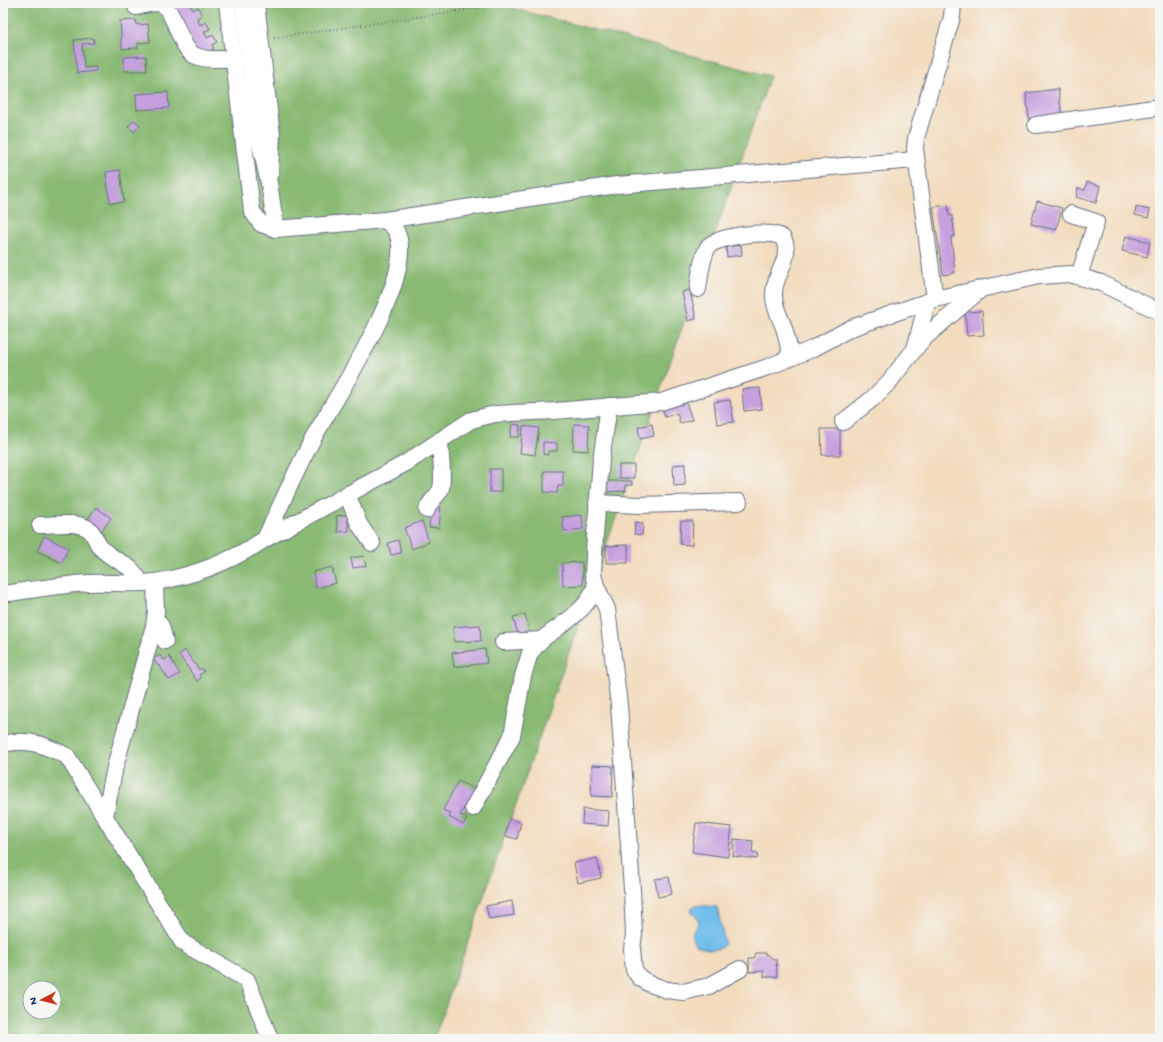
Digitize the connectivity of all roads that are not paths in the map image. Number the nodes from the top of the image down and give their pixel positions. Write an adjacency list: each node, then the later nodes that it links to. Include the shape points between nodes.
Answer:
1 (227, 3): 6 (street)
2 (243, 3): 10 (street, via 259,140)
3 (256, 3): 10 (street, via 272,149)
4 (953, 3): 9 (street, via 952,17 916,138)
5 (136, 7): 6 (street, via 163,4 186,47 195,56 212,59)
6 (234, 58): 13 (street, via 252,211 260,224)
7 (1160, 107): 8 (street)
8 (1036, 125)
9 (915, 160): 12 (street, via 617,185); 17 (street)
10 (270, 183): 13 (street)
11 (1071, 214): 14 (street, via 1096,222)
12 (384, 220): 13 (street); 29 (street, via 397,232 400,248 398,269 389,298 372,334 299,466)
13 (276, 229)
14 (1079, 276): 16 (street, via 1040,276); 18 (street, via 1101,283)
15 (698, 289): 20 (street, via 708,246 718,240 764,233 782,236 787,254 774,286 774,299)
16 (981, 289): 17 (street); 19 (street)
17 (931, 300): 19 (street); 20 (street, via 850,328)
18 (1160, 312)
19 (916, 346): 22 (street, via 889,382)
20 (792, 357): 21 (street, via 661,402)
21 (609, 406): 23 (street, via 495,414 471,420); 26 (street)
22 (843, 422)
23 (440, 440): 24 (street); 27 (street, via 441,488)
24 (348, 494): 29 (street); 30 (street, via 359,524)
25 (738, 502): 26 (street, via 640,505)
26 (597, 503): 32 (street, via 593,563)
27 (427, 510)
28 (40, 525): 31 (street, via 87,528 94,534 99,546)
29 (265, 539): 31 (street, via 225,562 195,573)
30 (372, 543)
31 (147, 582): 33 (street, via 88,583); 34 (street)
32 (596, 586): 35 (street, via 588,601 571,618); 41 (street, via 607,609 618,691 632,889 634,970 640,978 650,984 683,992 709,986)
33 (3, 594)
34 (155, 619): 36 (street, via 161,626); 40 (street, via 151,641 114,767)
35 (541, 640): 37 (street); 39 (street, via 530,653 526,663 512,736)
36 (165, 641)
37 (503, 642)
38 (3, 744): 40 (street, via 21,740 43,745 67,756)
39 (473, 808)
40 (105, 816): 42 (street, via 183,943 247,980)
41 (740, 969)
42 (270, 1039)

